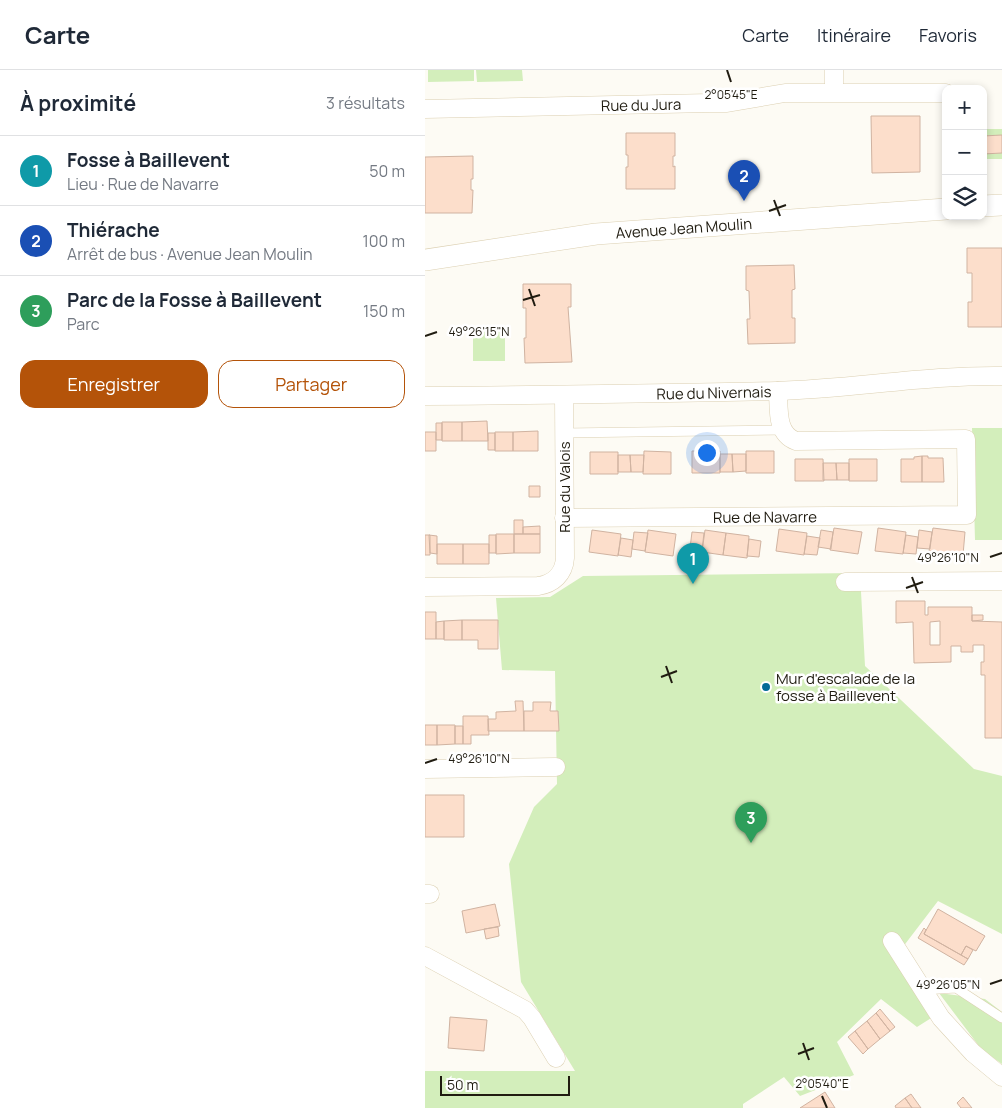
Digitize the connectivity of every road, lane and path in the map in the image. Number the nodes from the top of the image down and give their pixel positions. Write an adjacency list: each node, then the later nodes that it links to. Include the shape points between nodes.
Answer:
1 (834, 70): 2 (street)
2 (834, 92): 3 (street, Rue du Jura); 4 (street, Rue du Jura, via 785,92 710,103)
3 (942, 93)
4 (425, 109)
5 (1002, 205): 6 (street)
6 (987, 206)
7 (942, 209): 8 (street, Avenue Jean Moulin, via 596,234)
8 (425, 260)
9 (1002, 376): 10 (street, Rue du Nivernais, via 957,376)
10 (778, 391): 11 (street, Rue du Nivernais); 13 (street)
11 (563, 395): 12 (street, Rue du Nivernais); 14 (street, Rue du Valois)
12 (425, 396)
13 (783, 430): 14 (lane); 15 (street, Rue de Navarre, via 797,441 966,439 967,515)
14 (564, 434): 15 (street, Rue du Valois)
15 (564, 518): 18 (street, Rue du Valois, via 565,564 558,578 548,584)
16 (1002, 581): 17 (street)
17 (845, 582)
18 (425, 587)
19 (556, 767): 20 (street)
20 (425, 769)
21 (892, 941): 23 (street)
22 (425, 956): 25 (street, via 525,1010)
23 (923, 990): 24 (lane, via 956,988); 26 (street, via 950,1029)
24 (1002, 1018)
25 (556, 1058)
26 (1002, 1077)

